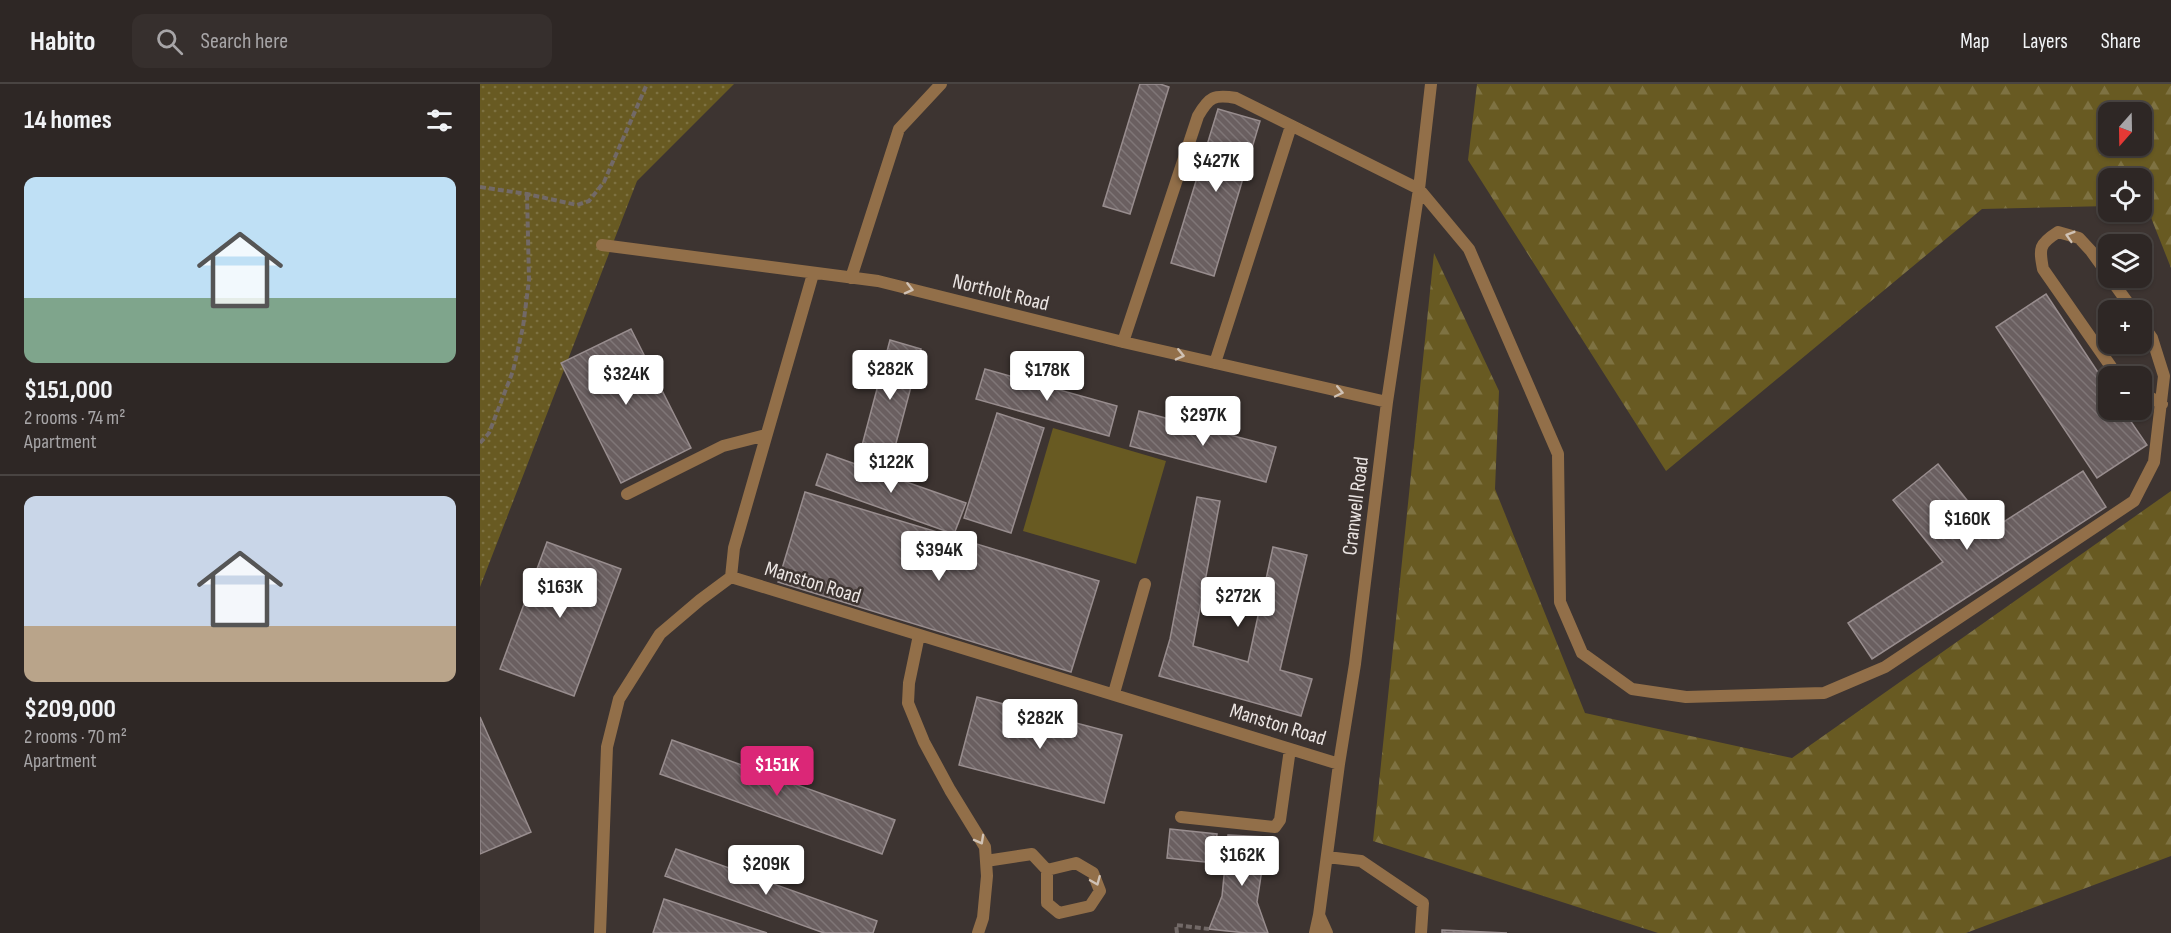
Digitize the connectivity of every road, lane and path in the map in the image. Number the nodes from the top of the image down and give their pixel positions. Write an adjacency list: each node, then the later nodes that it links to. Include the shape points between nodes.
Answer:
1 (647, 84): 7 (path, via 604,182 589,201 577,205)
2 (941, 84): 11 (lane, via 899,129)
3 (1431, 84): 6 (lane, Cranwell Road)
4 (1291, 126): 6 (lane); 13 (lane, via 1236,98 1221,95 1205,104); 14 (lane)
5 (480, 187): 7 (path)
6 (1419, 189): 17 (lane, Cranwell Road); 18 (lane, via 1469,249 1558,454 1560,603 1582,653 1632,689 1686,697 1824,693 1885,667 2134,501 2154,462)
7 (527, 194): 20 (path, via 529,280 523,327 513,371 489,433)
8 (602, 245): 10 (lane, Northolt Road)
9 (2098, 261): 15 (lane, one-way to 15, via 2079,238 2058,232 2045,240 2040,253 2043,269)
10 (813, 274): 11 (lane, Northolt Road); 19 (lane)
11 (851, 278): 13 (lane, Northolt Road, one-way to 13, via 878,281)
12 (2152, 339): 18 (lane, via 2164,376)
13 (1123, 342): 14 (lane, Northolt Road, one-way to 14)
14 (1215, 363): 17 (lane, Northolt Road, one-way to 17)
15 (2111, 366)
16 (2152, 398): 18 (lane)
17 (1387, 402): 27 (lane, Cranwell Road)
18 (2162, 404)
19 (766, 435): 21 (lane, via 723,447); 22 (lane, via 734,548)
20 (480, 443)
21 (627, 494)
22 (731, 577): 24 (lane, Manston Road); 34 (lane, Manston Road, via 660,634 618,699 607,747)
23 (1145, 584): 25 (lane)
24 (919, 635): 25 (lane, Manston Road); 30 (lane, one-way to 30, via 908,703 924,742 985,847)
25 (1114, 693): 26 (lane, Manston Road)
26 (1290, 749): 27 (lane, Manston Road); 28 (lane, via 1280,820 1275,827)
27 (1339, 764): 29 (lane, Cranwell Road)
28 (1181, 817)
29 (1327, 857): 32 (lane, Cranwell Road); 39 (lane, via 1361,861 1423,903)
30 (986, 861): 31 (lane, via 1032,854); 35 (lane, via 983,918)
31 (1047, 870): 31 (lane, one-way to 31, via 1076,863 1093,873 1100,891 1090,906 1059,914 1047,903)
32 (1319, 915): 37 (lane, Cranwell Road); 38 (lane)
33 (1209, 929): 36 (path, via 1176,925)
34 (600, 933)
35 (978, 933)
36 (1177, 933)
37 (1316, 933)
38 (1326, 933)
39 (1421, 933)

